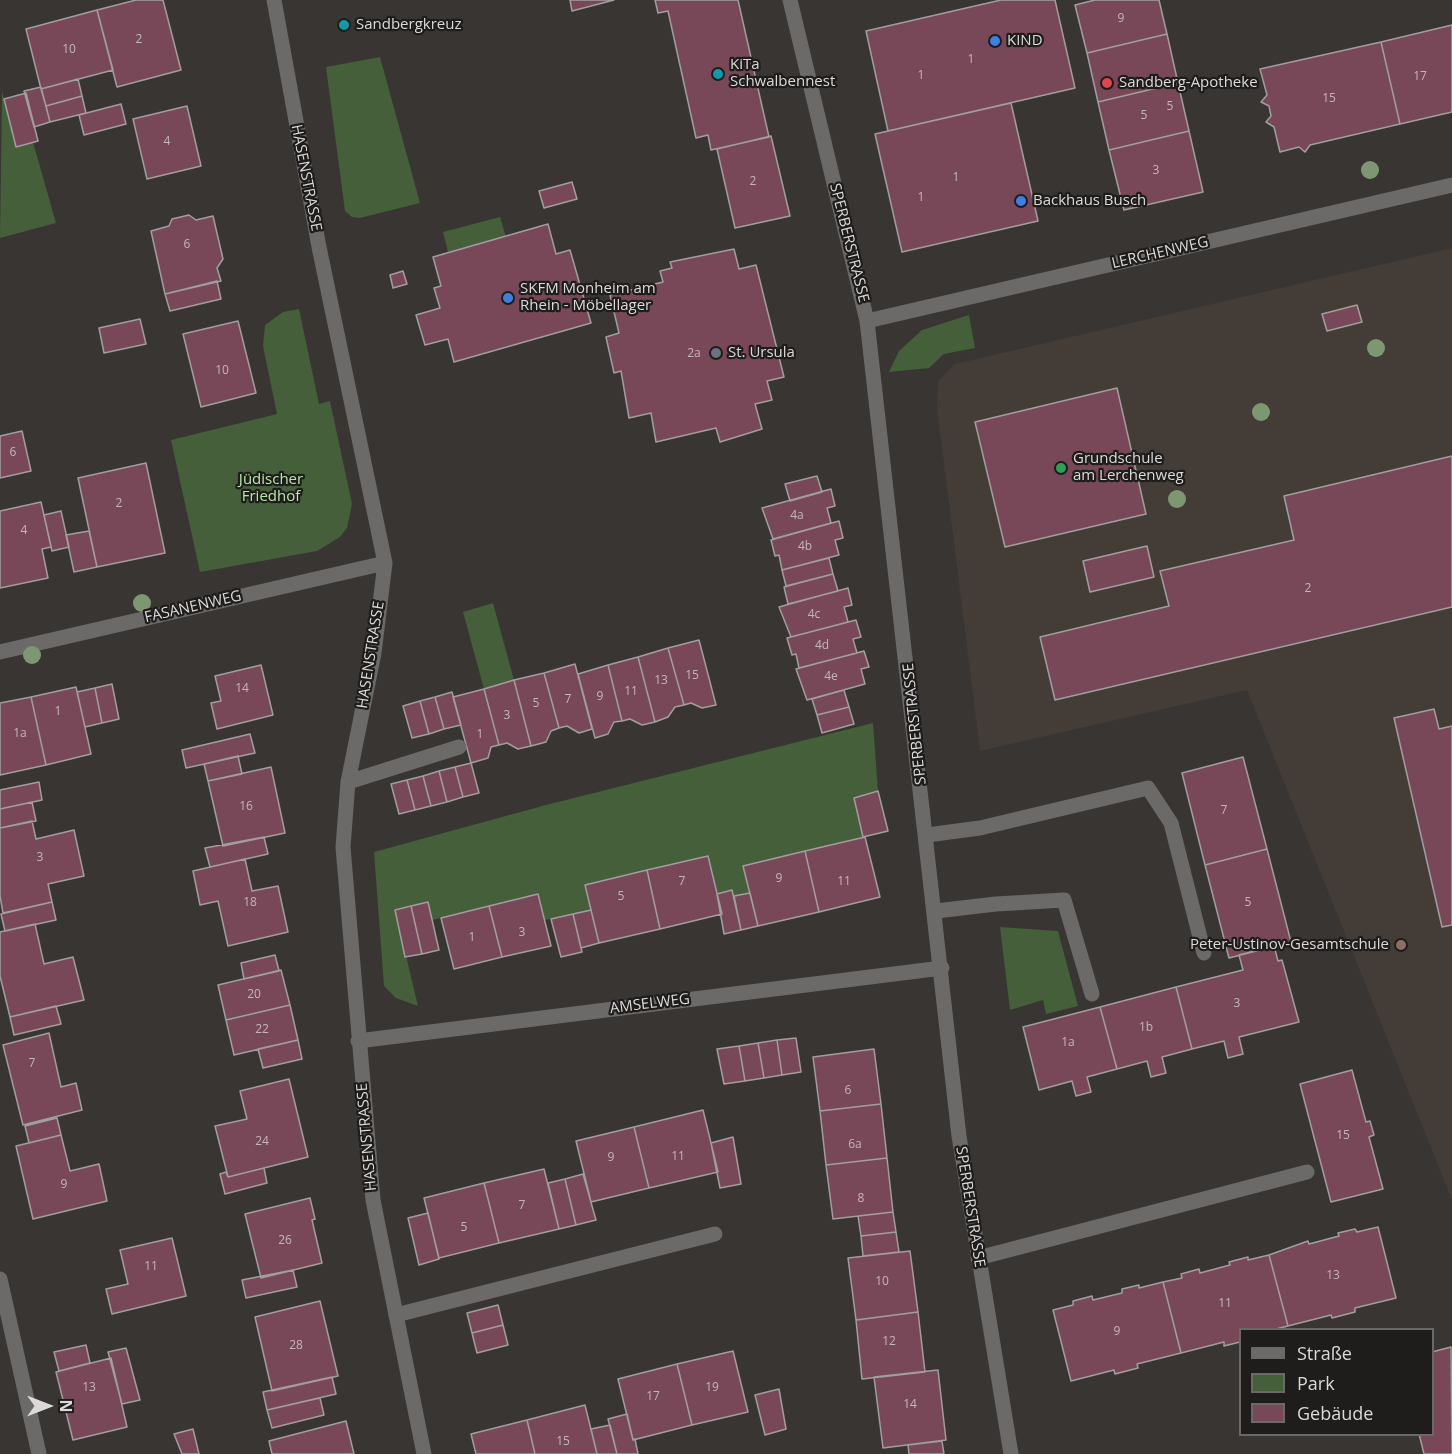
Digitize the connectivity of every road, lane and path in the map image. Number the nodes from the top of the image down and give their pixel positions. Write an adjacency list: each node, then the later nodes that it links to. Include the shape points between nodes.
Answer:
1 (274, 0): 5 (street, HASENSTRASSE, via 319,247)
2 (790, 0): 4 (street, SPERBERSTRASSE)
3 (1452, 185): 4 (street, LERCHENWEG)
4 (867, 321): 9 (street, SPERBERSTRASSE)
5 (385, 563): 6 (street, FASANENWEG); 8 (street, HASENSTRASSE, via 374,653)
6 (0, 652)
7 (459, 747): 8 (street)
8 (348, 782): 14 (street, HASENSTRASSE, via 343,847)
9 (927, 835): 10 (street, SPERBERSTRASSE); 11 (street, via 980,828 1148,788 1171,823)
10 (936, 911): 12 (street, SPERBERSTRASSE); 13 (street, via 1064,900)
11 (1204, 952)
12 (942, 968): 14 (street, AMSELWEG); 17 (street, SPERBERSTRASSE, via 959,1136)
13 (1092, 994)
14 (358, 1041): 19 (street, HASENSTRASSE, via 373,1200)
15 (1307, 1172): 17 (street)
16 (715, 1234): 19 (street)
17 (978, 1258): 22 (street, SPERBERSTRASSE)
18 (0, 1279): 20 (street)
19 (396, 1315): 21 (street, HASENSTRASSE)
20 (39, 1454)
21 (424, 1454)
22 (1011, 1454)

